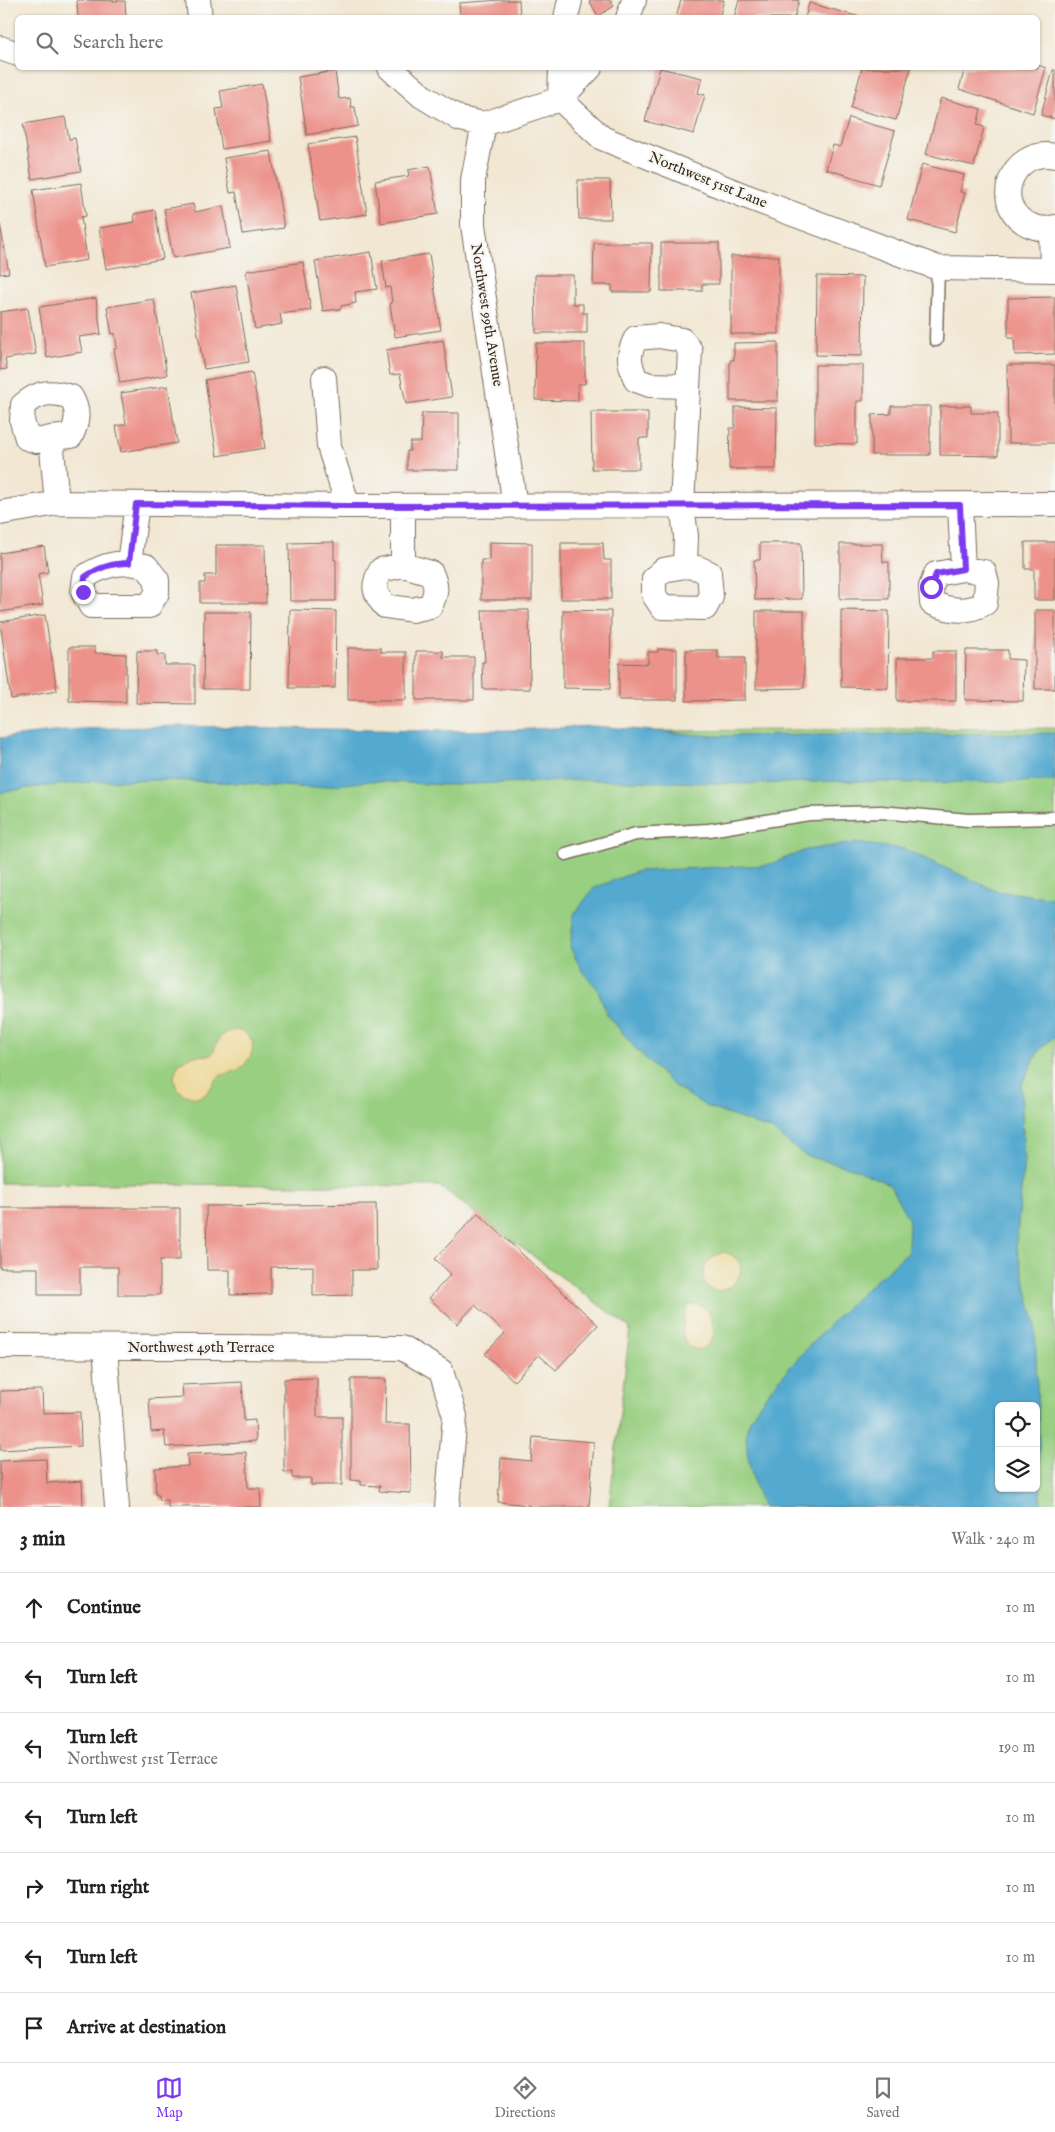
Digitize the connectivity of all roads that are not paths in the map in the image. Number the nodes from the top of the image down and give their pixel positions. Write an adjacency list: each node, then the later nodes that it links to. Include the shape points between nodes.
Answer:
1 (198, 0): 4 (street)
2 (570, 0): 5 (street)
3 (634, 0): 6 (street)
4 (200, 15)
5 (567, 15)
6 (629, 15)
7 (0, 48): 8 (street)
8 (15, 53)
9 (392, 70): 13 (street, via 422,96 460,119)
10 (561, 70): 12 (street)
11 (588, 70): 12 (street)
12 (560, 99): 13 (street); 16 (street, Northwest 51st Lane, via 602,138)
13 (484, 124): 29 (street, Northwest 99th Avenue, via 473,180 473,225)
14 (1055, 156): 15 (street, via 1034,156 1023,162 1009,181 1008,193 1010,206 1017,216 1033,226)
15 (1053, 228): 17 (street)
16 (938, 268): 17 (street, Northwest 51st Lane); 18 (lane)
17 (1053, 270)
18 (936, 340)
19 (324, 378): 27 (street, via 329,446)
20 (688, 386): 25 (street)
21 (51, 438): 22 (street)
22 (56, 503): 23 (street); 30 (street)
23 (136, 504): 27 (street); 31 (street)
24 (1055, 504): 26 (street)
25 (682, 505): 26 (street); 29 (street); 33 (street)
26 (960, 505): 34 (street)
27 (348, 506): 28 (street)
28 (403, 506): 29 (street); 32 (street)
29 (515, 506)
30 (0, 513)
31 (129, 563)
32 (404, 565)
33 (685, 566)
34 (963, 569)
35 (1055, 818): 36 (lane, via 968,820 881,812 808,814 709,830 636,834)
36 (566, 854)
37 (0, 1346): 38 (street, Northwest 49th Terrace)
38 (104, 1347): 39 (street); 40 (street, Northwest 49th Terrace, via 402,1348 441,1371 455,1416)
39 (116, 1507)
40 (447, 1507)

